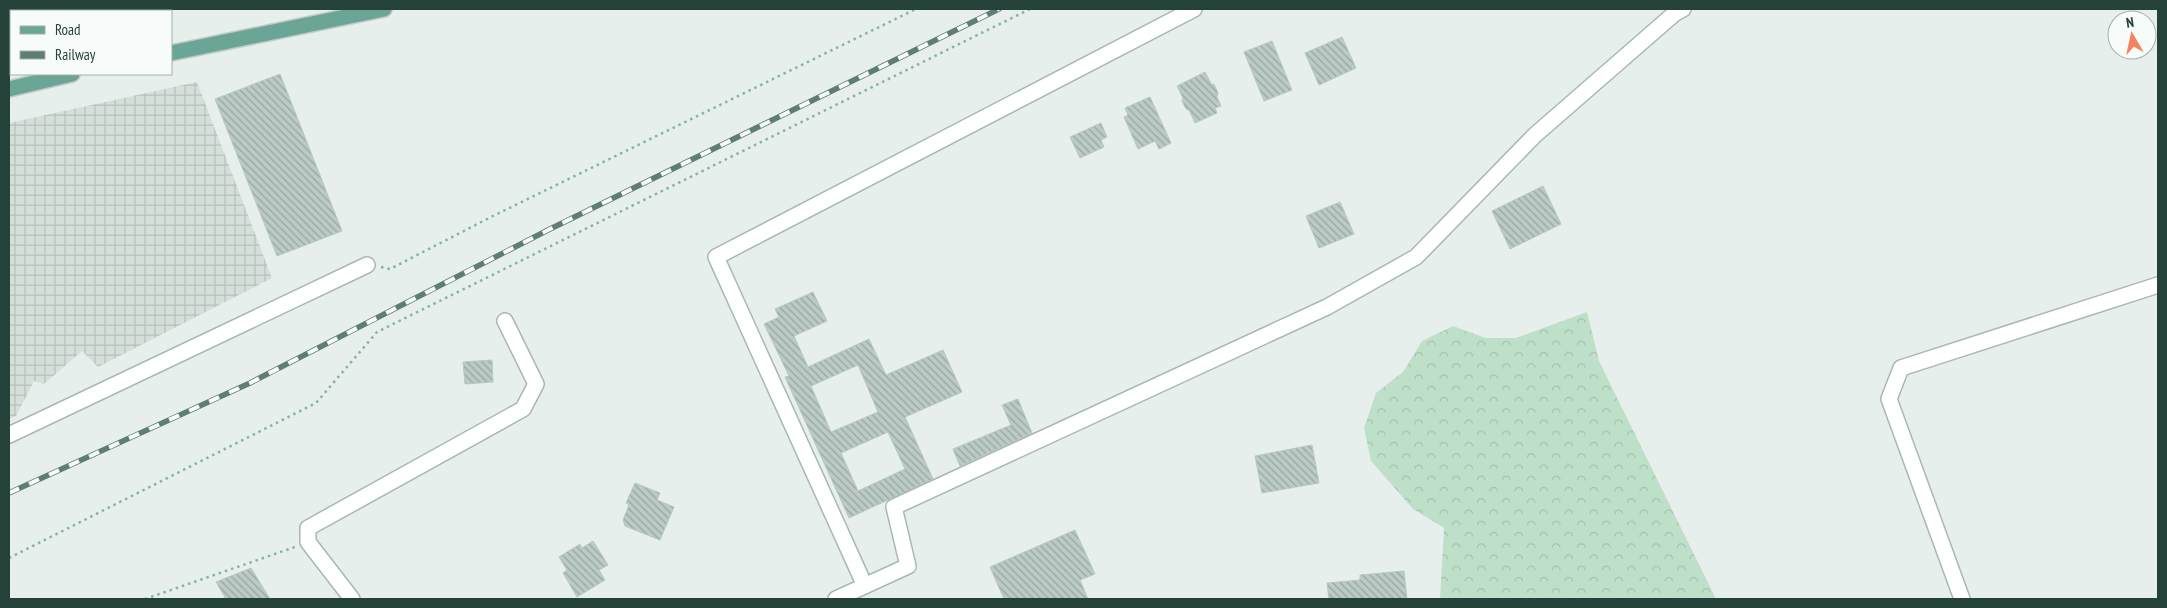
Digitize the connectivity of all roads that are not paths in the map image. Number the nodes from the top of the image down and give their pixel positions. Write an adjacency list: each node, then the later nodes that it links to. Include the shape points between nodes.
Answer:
1 (371, 9): 5 (street)
2 (384, 9): 5 (main road)
3 (1194, 9): 13 (street, via 716,257)
4 (1683, 9): 13 (street, via 1535,135 1416,257 1327,307 894,507 908,566)
5 (356, 15): 6 (main road)
6 (172, 53)
7 (68, 75): 8 (main road)
8 (9, 89)
9 (367, 265): 12 (street)
10 (2158, 285): 16 (street, via 1901,368 1889,399)
11 (505, 321): 14 (street, via 536,384 523,409 308,528 308,542)
12 (9, 435)
13 (865, 586): 15 (street)
14 (352, 599)
15 (836, 599)
16 (1962, 599)

